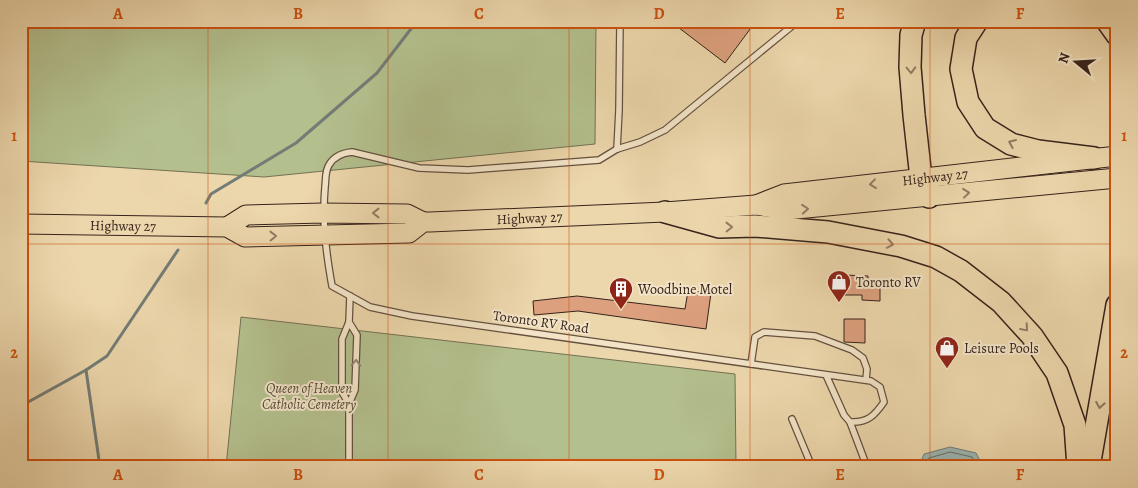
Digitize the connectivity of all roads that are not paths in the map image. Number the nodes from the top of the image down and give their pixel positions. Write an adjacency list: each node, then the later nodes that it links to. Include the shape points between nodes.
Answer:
1 (620, 21): 7 (lane)
2 (796, 21): 7 (lane, via 665,130)
3 (914, 21): 11 (highway, one-way to 11, via 910,67)
4 (978, 21): 9 (highway, one-way to 4, via 1038,152 1011,144 986,128 968,102 961,69 966,38)
5 (1107, 21): 6 (highway)
6 (1117, 35)
7 (617, 149): 13 (lane, Toronto RV Road, via 599,160 468,170 419,168 352,152 343,153 330,163 326,171)
8 (1117, 156): 9 (main road, Highway 27)
9 (1094, 158): 11 (main road, Highway 27)
10 (1117, 178): 11 (main road, Highway 27, one-way to 10)
11 (925, 188): 12 (main road, Highway 27, via 784,194 756,205)
12 (665, 212): 14 (main road, Highway 27); 30 (highway, one-way to 30, via 719,227 755,226 828,232 900,246 936,257 962,271 1001,302 1032,336 1057,373 1075,425)
13 (323, 213): 14 (main road, Highway 27, one-way to 13, via 407,214); 16 (main road, Highway 27, via 246,215); 17 (lane, Toronto RV Road)
14 (422, 222): 17 (main road, Highway 27, via 409,233)
15 (21, 224): 16 (main road, Highway 27)
16 (227, 227): 17 (main road, Highway 27, one-way to 17, via 245,237)
17 (325, 235): 18 (lane, Toronto RV Road, via 332,286)
18 (350, 296): 20 (lane); 21 (lane, Toronto RV Road, via 370,307 412,316)
19 (1117, 305): 31 (highway, one-way to 31)
20 (349, 322): 24 (lane, one-way to 20, via 355,390 356,336); 24 (lane, via 342,339 342,392)
21 (751, 364): 22 (lane, Toronto RV Road); 23 (lane, via 755,337 764,332 815,336 852,350 862,358 867,369)
22 (826, 375): 23 (lane, Toronto RV Road); 26 (lane)
23 (866, 380): 26 (lane, via 880,387 884,402 874,416)
24 (349, 404): 27 (lane)
25 (792, 419): 28 (lane)
26 (850, 422): 29 (lane)
27 (349, 467)
28 (812, 467)
29 (867, 467)
30 (1078, 467)
31 (1089, 467)

